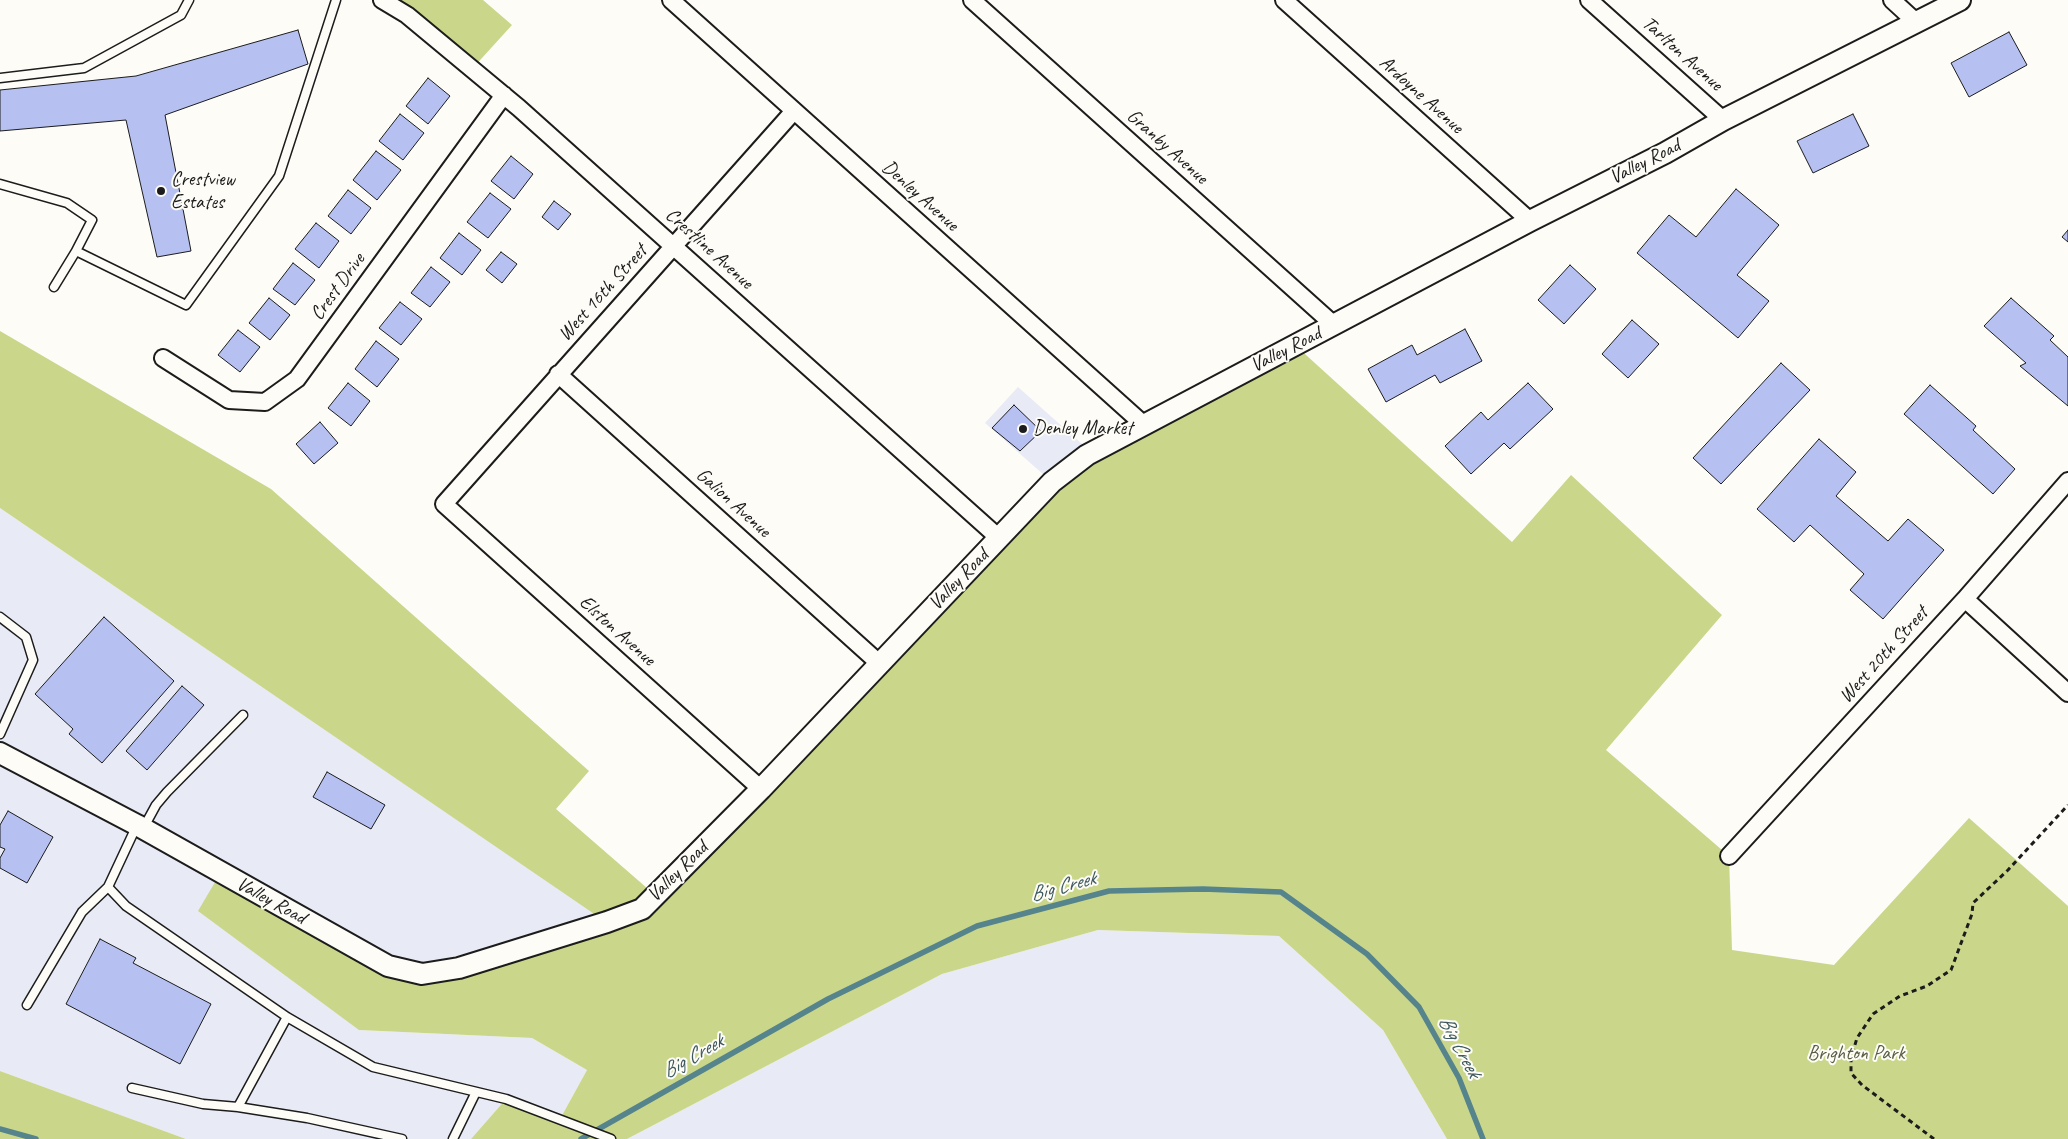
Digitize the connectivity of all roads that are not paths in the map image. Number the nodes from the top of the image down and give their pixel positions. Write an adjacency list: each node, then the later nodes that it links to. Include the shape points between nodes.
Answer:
1 (189, 0): 11 (lane, via 180,15 84,68)
2 (336, 0): 18 (lane, via 279,176 186,305)
3 (382, 0): 12 (street, Crestline Avenue, via 407,15)
4 (670, 0): 13 (street, Denley Avenue)
5 (972, 0): 20 (street, Granby Avenue)
6 (1284, 0): 16 (street, Ardoyne Avenue)
7 (1589, 0): 14 (street, Tarlton Avenue)
8 (1892, 0): 10 (street)
9 (1960, 0): 10 (street, Valley Road)
10 (1916, 22): 14 (street, Valley Road)
11 (0, 78)
12 (504, 95): 17 (street, Crestline Avenue); 21 (street, Crest Drive, via 297,380 265,402 229,400)
13 (793, 112): 17 (street, West 16th Street); 23 (street, Denley Avenue)
14 (1723, 120): 16 (street, Valley Road)
15 (0, 184): 18 (lane, via 67,203 92,220)
16 (1530, 221): 20 (street, Valley Road)
17 (674, 246): 22 (street, West 16th Street); 26 (street, Crestline Avenue)
18 (76, 251): 19 (lane)
19 (54, 287)
20 (1334, 326): 23 (street, Valley Road)
21 (163, 358)
22 (558, 374): 25 (street, West 16th Street); 29 (street, Galion Avenue)
23 (1143, 424): 26 (street, Valley Road, via 1087,454 1056,478)
24 (2068, 481): 27 (street, West 20th Street)
25 (444, 504): 34 (street, Elston Avenue)
26 (999, 538): 29 (street, Valley Road)
27 (1965, 599): 30 (street); 36 (street, West 20th Street)
28 (0, 617): 32 (lane, via 26,637 33,660)
29 (880, 664): 34 (street, Valley Road)
30 (2068, 693)
31 (243, 715): 35 (lane, via 167,792)
32 (0, 734)
33 (0, 753): 35 (street, Valley Road)
34 (760, 789): 35 (street, Valley Road, via 642,909 459,968 422,974 388,966)
35 (140, 827): 37 (lane)
36 (1730, 856)
37 (108, 887): 38 (lane, via 82,912); 39 (lane, via 126,906)
38 (27, 1005)
39 (287, 1017): 41 (lane, via 373,1067); 42 (lane)
40 (132, 1088): 42 (lane, via 203,1104)
41 (476, 1092): 44 (lane); 45 (lane, via 506,1099)
42 (238, 1107): 43 (lane)
43 (402, 1139)
44 (453, 1139)
45 (611, 1139)

